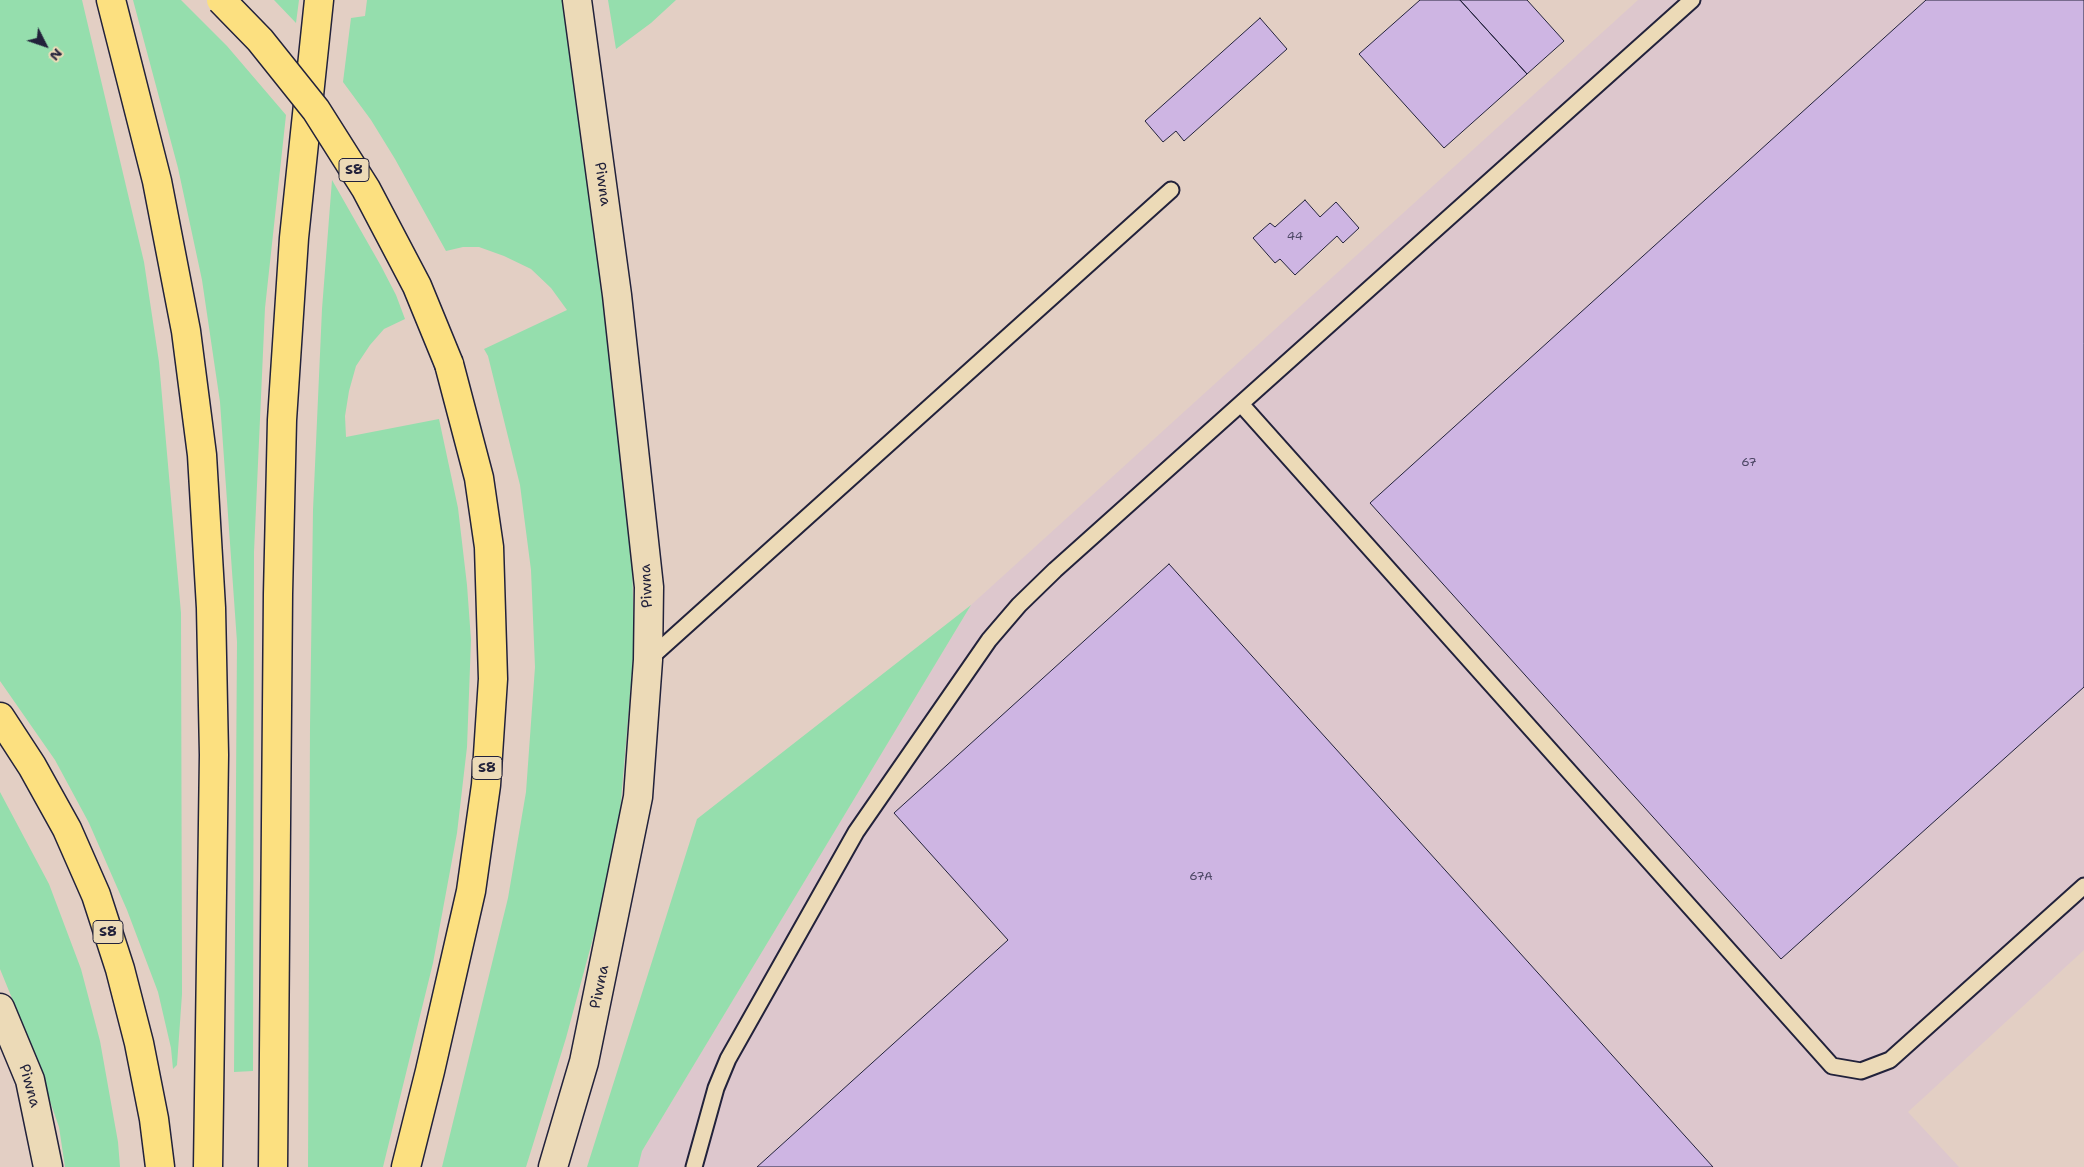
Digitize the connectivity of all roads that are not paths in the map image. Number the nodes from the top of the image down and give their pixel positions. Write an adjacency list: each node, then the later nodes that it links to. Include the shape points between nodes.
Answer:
1 (111, 0): 14 (highway, via 158,190 186,331 202,456 211,608 214,755)
2 (221, 0): 16 (highway, S8, bridge, via 260,40 316,110 366,189 417,286 449,364 479,478 489,547 494,679 486,785 471,891)
3 (319, 0): 15 (highway, via 294,238 282,420)
4 (576, 0): 8 (street, Piwna, via 616,295 648,578)
5 (1692, 0): 7 (lane)
6 (1171, 190): 8 (lane)
7 (1241, 404): 10 (lane, via 1832,1066 1862,1071 1890,1060); 18 (lane, via 1055,570 989,640 856,832 728,1059 716,1088)
8 (648, 660): 17 (street, Piwna, via 638,798 584,1062)
9 (0, 718): 13 (highway, S8, via 32,766 96,895 139,1043)
10 (2084, 886)
11 (0, 1008): 12 (street, Piwna, via 30,1080)
12 (48, 1167)
13 (160, 1167)
14 (208, 1167)
15 (273, 1167)
16 (406, 1167)
17 (553, 1167)
18 (694, 1167)

